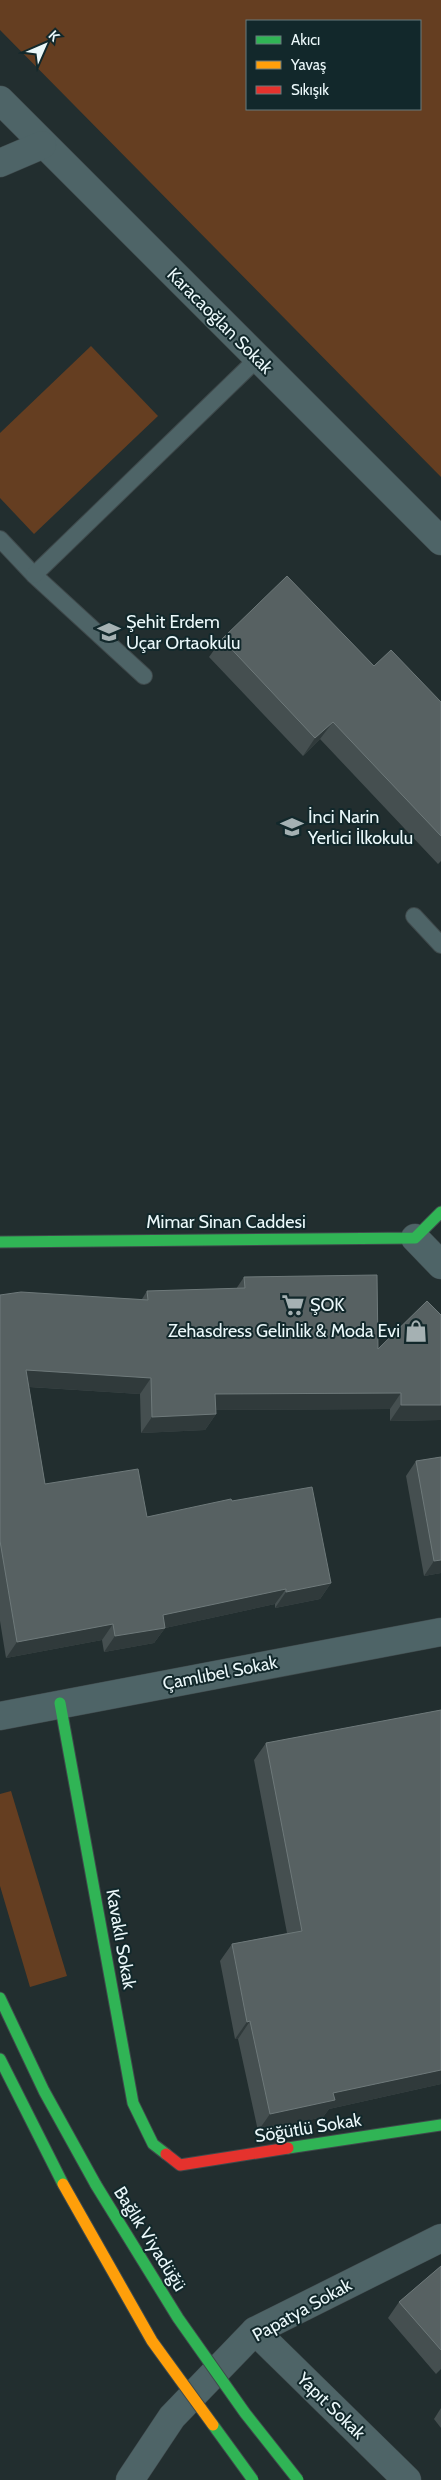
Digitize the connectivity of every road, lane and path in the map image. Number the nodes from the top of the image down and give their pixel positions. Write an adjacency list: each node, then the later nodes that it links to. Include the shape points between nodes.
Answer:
1 (0, 100): 2 (street, Karacaoğlan Sokak)
2 (42, 145): 3 (street); 4 (street, Karacaoğlan Sokak)
3 (0, 163)
4 (257, 359): 6 (street, Karacaoğlan Sokak); 7 (lane)
5 (0, 539): 7 (lane)
6 (441, 541)
7 (34, 575): 8 (lane)
8 (144, 676)
9 (414, 916): 10 (lane)
10 (441, 945)
11 (441, 1212): 12 (street)
12 (414, 1238): 13 (street, Mimar Sinan Caddesi); 14 (street)
13 (0, 1242)
14 (441, 1265)
15 (441, 1632): 16 (street, Çamlıbel Sokak)
16 (60, 1703): 17 (street, Çamlıbel Sokak); 21 (street, Kavaklı Sokak, via 133,2103 153,2144)
17 (0, 1716)
18 (0, 1998): 26 (street, Bağlık Viyadüğü, bridge, via 44,2091 96,2185 178,2318 245,2413)
19 (0, 2059): 25 (street, bridge, via 63,2184 152,2341)
20 (441, 2125): 21 (street, Söğütlü Sokak)
21 (180, 2165)
22 (441, 2238): 23 (street, Papatya Sokak)
23 (255, 2331): 24 (street, Papatya Sokak, via 172,2417); 27 (street, Yapıt Sokak)
24 (130, 2480)
25 (253, 2480)
26 (298, 2480)
27 (407, 2480)

